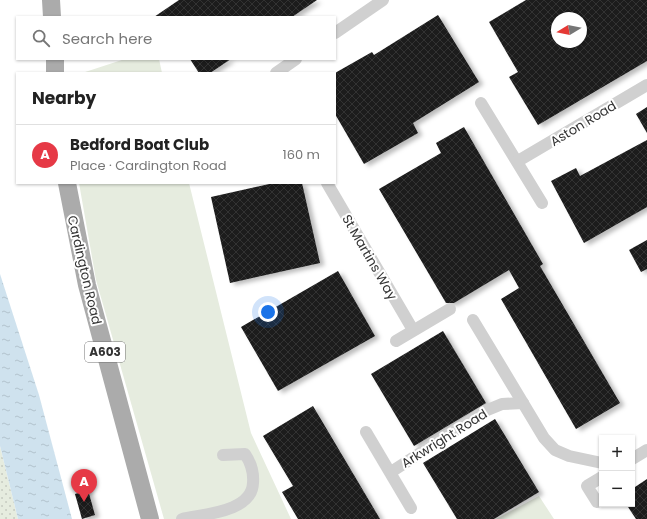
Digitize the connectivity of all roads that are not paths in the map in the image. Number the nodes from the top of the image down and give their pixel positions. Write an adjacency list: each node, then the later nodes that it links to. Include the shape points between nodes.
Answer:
1 (51, 0): 3 (main road)
2 (383, 0): 4 (street)
3 (52, 16)
4 (336, 32)
5 (54, 60): 7 (main road)
6 (295, 60): 8 (street)
7 (55, 72)
8 (277, 72)
9 (647, 85): 11 (street, Aston Road)
10 (481, 103): 11 (street)
11 (518, 161): 14 (street)
12 (67, 184): 29 (main road, Cardington Road / A603, via 87,284)
13 (327, 184): 17 (street, St Martins Way)
14 (542, 203)
15 (450, 309): 17 (street)
16 (473, 320): 19 (street)
17 (413, 330): 18 (street)
18 (396, 341)
19 (522, 403): 24 (street, via 544,438 555,450); 25 (street, Arkwright Road, via 502,404 485,411)
20 (366, 432): 25 (street, Arkwright Road)
21 (647, 450): 23 (street)
22 (223, 455): 30 (street, via 244,454 250,461 253,488 247,499 237,507)
23 (635, 457)
24 (599, 462)
25 (391, 472): 28 (street, Arkwright Road)
26 (599, 479): 27 (street, via 587,486)
27 (597, 502)
28 (411, 508)
29 (150, 519)
30 (182, 519)

